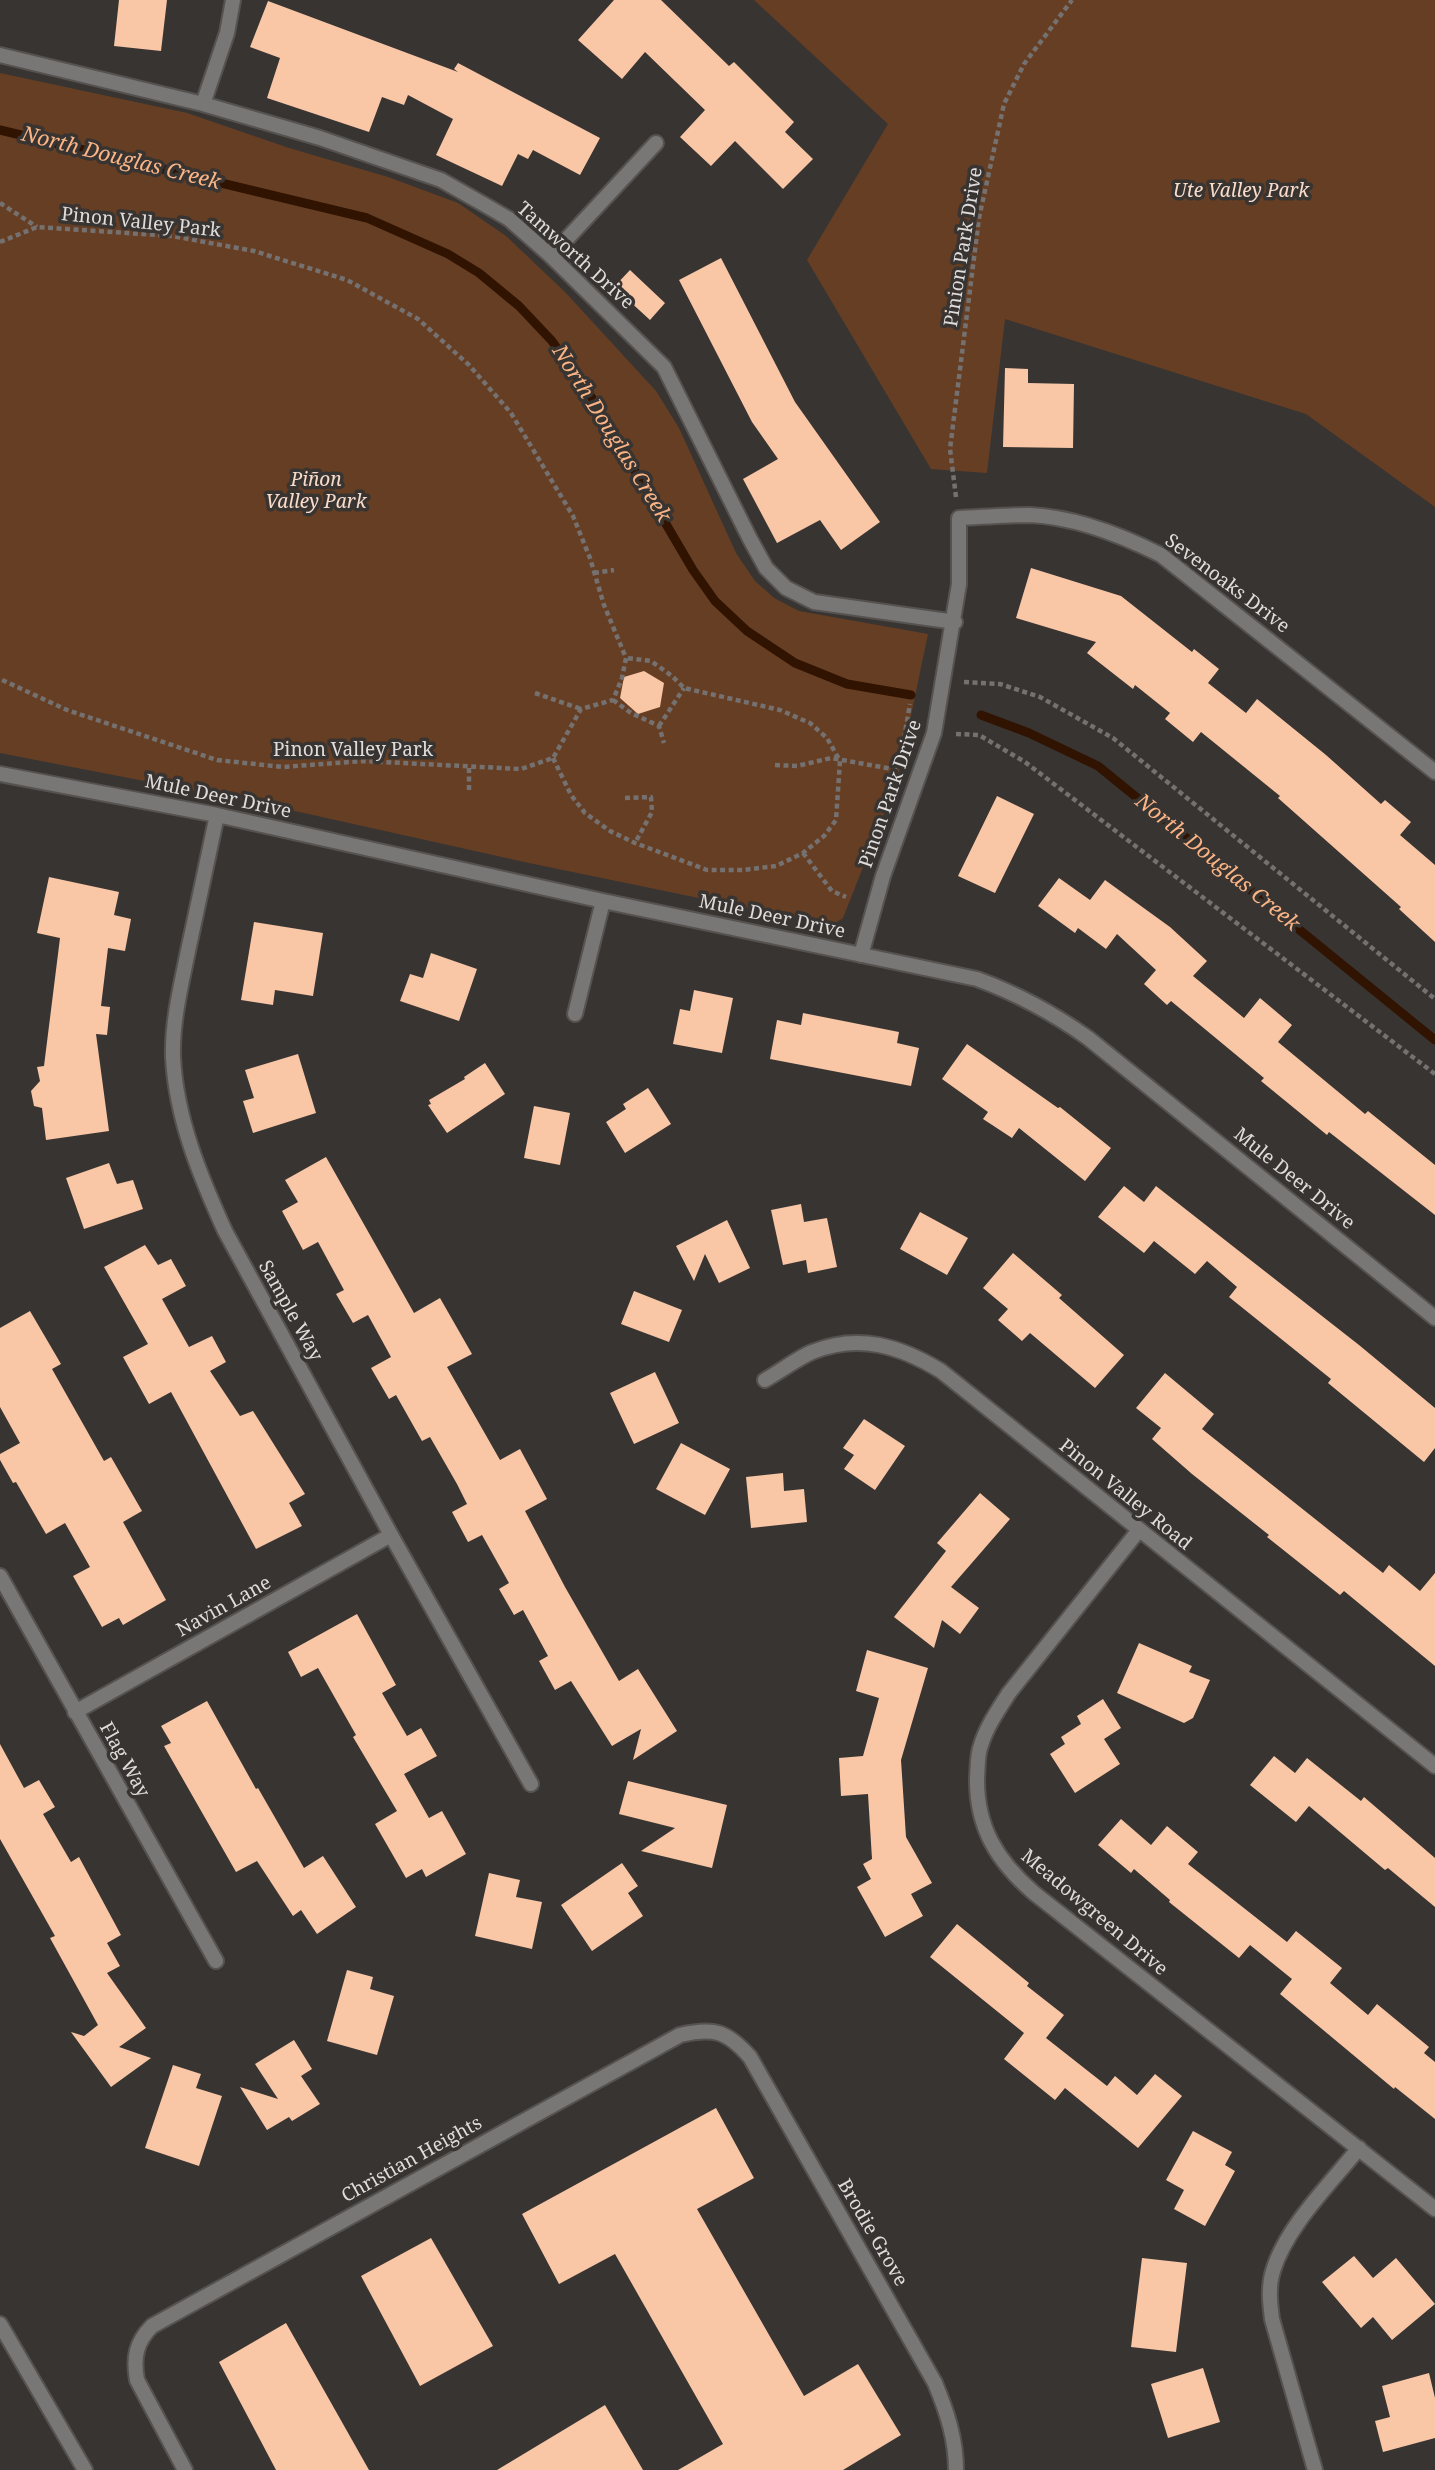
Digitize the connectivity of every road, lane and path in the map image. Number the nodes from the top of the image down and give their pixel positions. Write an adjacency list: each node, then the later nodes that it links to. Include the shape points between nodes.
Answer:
1 (233, 0): 4 (street)
2 (1072, 0): 10 (path, Pinion Park Drive, via 1024,64 1004,104 982,205 950,449)
3 (0, 55): 4 (street, Tamworth Drive)
4 (203, 104): 9 (street, Tamworth Drive, via 441,180 509,219)
5 (656, 143): 9 (street)
6 (0, 203): 7 (path, Pinon Valley Park)
7 (37, 227): 8 (path, Pinon Valley Park); 12 (path, Pinon Valley Park, via 172,236 254,251 347,280 418,318 469,365 511,413 573,516)
8 (0, 242)
9 (551, 256): 13 (street, Tamworth Drive, via 664,367 766,568 786,588 814,602)
10 (959, 518): 13 (street, Pinon Park Drive, via 960,584); 30 (street, Sevenoaks Drive, via 1030,515 1062,519 1133,541 1161,555)
11 (614, 570): 12 (path)
12 (594, 573): 14 (path, Pinon Valley Park)
13 (954, 622): 16 (street, Pinon Park Drive)
14 (626, 658): 17 (path, via 651,661); 19 (path)
15 (0, 679): 27 (path, Pinon Valley Park, via 67,710 217,760 283,767 363,761)
16 (944, 681): 23 (street, Pinon Park Drive); 41 (path, via 1000,684 1040,697 1113,738)
17 (684, 688): 22 (path); 26 (path, via 780,710 810,723 827,738)
18 (535, 693): 21 (path)
19 (613, 700): 21 (path); 22 (path)
20 (910, 704): 29 (path)
21 (581, 709): 25 (path)
22 (659, 726): 24 (path)
23 (934, 733): 32 (street, Pinon Park Drive); 43 (path, via 979,735 1025,762)
24 (664, 743)
25 (553, 758): 27 (path, Pinon Valley Park, via 521,769); 36 (path, via 585,813)
26 (840, 761): 28 (path, via 831,758 797,766); 29 (path); 37 (path, via 836,820)
27 (469, 765): 33 (path)
28 (775, 765)
29 (898, 770): 32 (path)
30 (1435, 772)
31 (0, 774): 35 (street, Mule Deer Drive)
32 (919, 775): 40 (street, Pinon Park Drive)
33 (469, 790)
34 (625, 798): 36 (path, via 651,797 652,811)
35 (217, 815): 39 (street, Mule Deer Drive); 47 (street, Sample Way, via 175,1016 173,1057 188,1136 225,1231)
36 (635, 844): 37 (path, via 707,870 776,866)
37 (803, 853): 38 (path, via 832,891)
38 (846, 897)
39 (603, 901): 40 (street, Mule Deer Drive); 42 (street)
40 (861, 955): 44 (street, Mule Deer Drive, via 977,979 1061,1019)
41 (1435, 999)
42 (575, 1014)
43 (1435, 1074)
44 (1435, 1318)
45 (765, 1380): 46 (street, Pinon Valley Road, via 812,1352 846,1344 880,1343 913,1354 941,1371)
46 (1139, 1530): 50 (street, Pinon Valley Road); 54 (street, Meadowgreen Drive, via 991,1722 978,1761 977,1802 984,1825 1011,1874)
47 (391, 1535): 49 (street, Navin Lane); 51 (street, Sample Way)
48 (0, 1576): 49 (street, Flag Way)
49 (75, 1712): 52 (street, Flag Way)
50 (1435, 1766)
51 (531, 1784)
52 (216, 1961)
53 (720, 2032): 58 (street, Christian Heights, via 680,2035 152,2326 136,2349 137,2380); 59 (street, Brodie Grove, via 750,2057 935,2383 948,2415)
54 (1359, 2148): 55 (street, Meadowgreen Drive); 60 (street, via 1297,2225 1272,2273 1272,2319)
55 (1435, 2209)
56 (0, 2324): 57 (street)
57 (85, 2470)
58 (185, 2470)
59 (956, 2470)
60 (1315, 2470)

